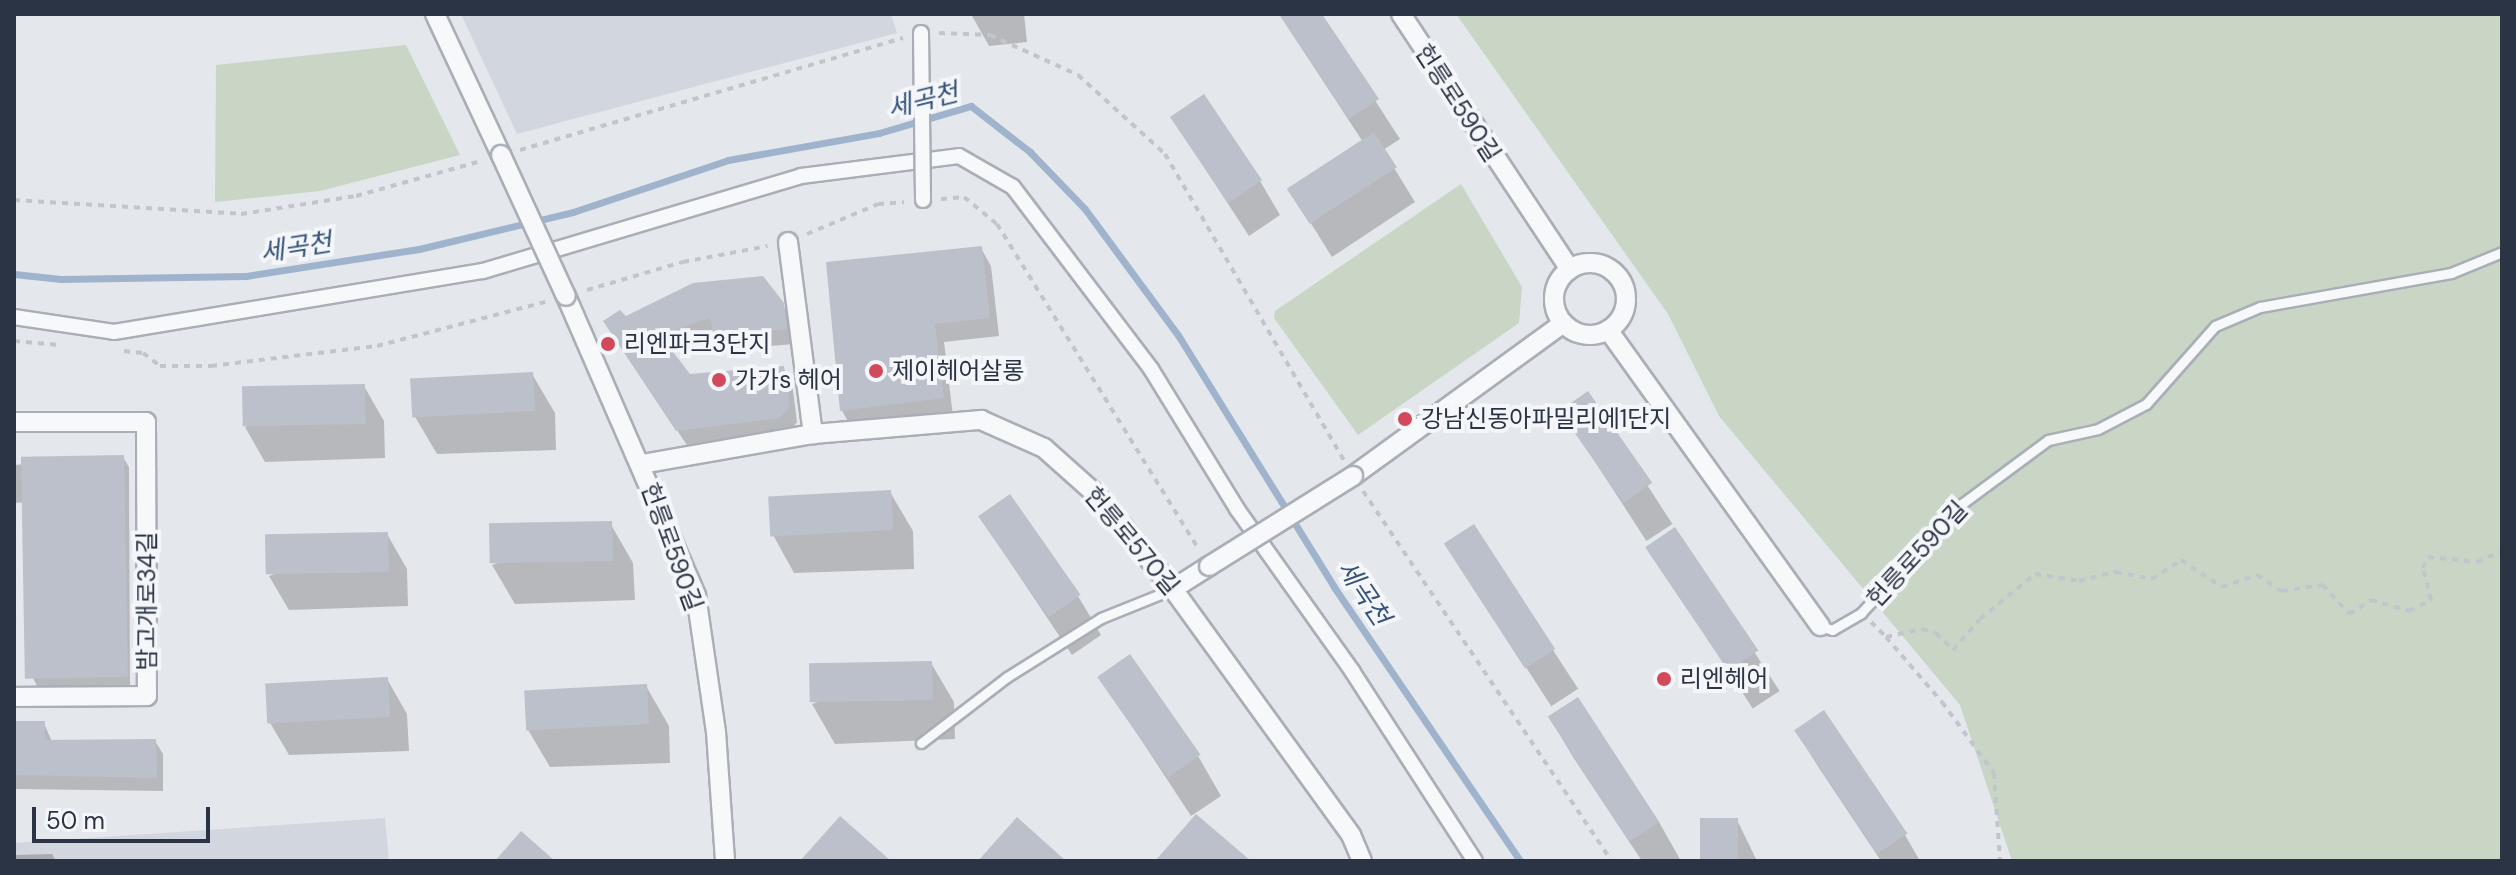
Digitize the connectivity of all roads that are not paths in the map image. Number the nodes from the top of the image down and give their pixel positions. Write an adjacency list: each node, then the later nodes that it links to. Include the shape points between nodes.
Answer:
1 (435, 14): 13 (street, 헌릉로590길, bridge)
2 (1401, 14): 7 (street, 헌릉로590길)
3 (921, 33): 4 (street, bridge)
4 (923, 200)
5 (788, 242): 12 (street)
6 (2502, 252): 15 (lane, 헌릉로590길, via 2451,273 2260,307 2215,326 2146,404 2098,429 2048,440 1963,503 1861,613 1832,630)
7 (1570, 269): 9 (street, via 1552,299); 10 (street, via 1603,265 1622,281 1625,312)
8 (14, 317): 20 (street, via 114,332 483,271 801,176 959,156 1013,187 1151,369 1237,509 1352,671)
9 (1562, 324): 10 (street, via 1586,335); 14 (street, bridge, via 1353,476)
10 (1609, 331): 15 (street, 헌릉로590길)
11 (14, 422): 16 (street, 밤고개로34길, via 146,422 147,696)
12 (813, 434): 13 (street, 헌릉로570길); 14 (street, 헌릉로570길, via 981,420 1044,448 1099,497)
13 (642, 464): 18 (street, 헌릉로590길, via 696,595 716,732)
14 (1173, 589): 17 (lane, via 1101,618 1007,677); 19 (street, 헌릉로570길, via 1351,835)
15 (1820, 626)
16 (14, 697)
17 (921, 743)
18 (725, 861)
19 (1362, 861)
20 (1475, 861)

